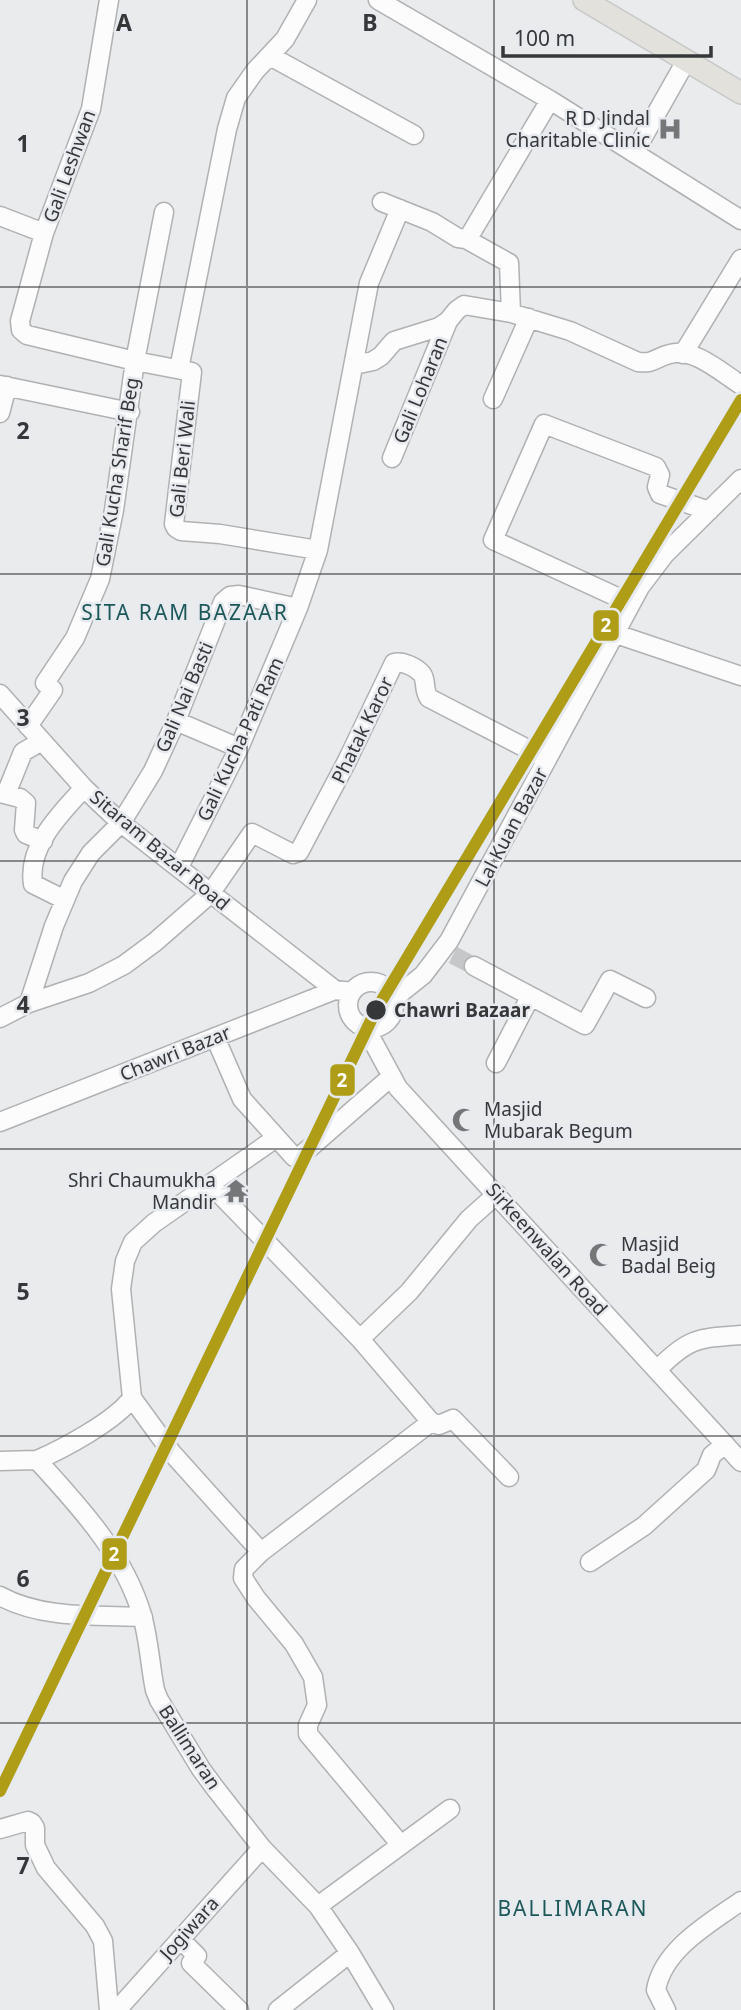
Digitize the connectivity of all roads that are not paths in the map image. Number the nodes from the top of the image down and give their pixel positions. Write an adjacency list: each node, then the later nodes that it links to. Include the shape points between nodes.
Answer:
1 (109, 0): 16 (street, Gali Leshwan, via 91,109)
2 (307, 0): 5 (street)
3 (378, 0): 8 (street)
4 (584, 0): 6 (main road)
5 (270, 57): 9 (street); 26 (street, via 236,98 227,129)
6 (686, 61): 7 (main road); 10 (street)
7 (741, 93)
8 (550, 100): 10 (street); 17 (street)
9 (414, 135)
10 (634, 153): 15 (street)
11 (382, 202): 12 (street)
12 (401, 209): 17 (street); 25 (street, Gali Kucha Pati Ram, via 369,284)
13 (164, 212): 24 (street)
14 (0, 216): 16 (street)
15 (741, 220)
16 (44, 233): 22 (street, Gali Leshwan)
17 (466, 239): 19 (street, via 509,263)
18 (741, 259): 23 (street)
19 (511, 313): 20 (street); 21 (street, via 464,305)
20 (530, 318): 23 (street, via 638,362); 29 (street)
21 (448, 321): 25 (street, via 394,341 373,361); 32 (street, Gali Loharan)
22 (21, 330): 24 (street, Gali Kucha Sharif Beg)
23 (683, 354): 28 (street)
24 (135, 361): 26 (street, Gali Kucha Sharif Beg); 30 (street, Gali Kucha Sharif Beg)
25 (354, 365): 35 (street, Gali Kucha Pati Ram)
26 (186, 370): 35 (street, Gali Beri Wali, via 176,528)
27 (3, 385): 30 (street); 31 (street)
28 (741, 385)
29 (493, 399)
30 (130, 412): 42 (street, Gali Kucha Sharif Beg, via 100,579 75,638 45,684 53,690)
31 (0, 413)
32 (392, 458)
33 (741, 479): 34 (street, Lal Kuan Bazar)
34 (709, 511): 36 (street, Lal Kuan Bazar, via 665,554); 36 (street, via 660,494 656,467 544,424 493,540)
35 (318, 550): 37 (street, Gali Kucha Pati Ram)
36 (629, 603): 38 (street, Lal Kuan Bazar)
37 (298, 608): 41 (street, Gali Nai Basti, via 239,595 223,602); 44 (street, Gali Kucha Pati Ram)
38 (613, 633): 39 (street); 45 (street, Lal Kuan Bazar)
39 (741, 676)
40 (4, 705): 42 (street, Sitaram Bazar Road)
41 (176, 721): 44 (street); 48 (street, Gali Nai Basti, via 153,771)
42 (28, 726): 43 (street, Sitaram Bazar Road)
43 (42, 741): 46 (street, Sitaram Bazar Road); 47 (street, via 23,752)
44 (239, 748): 50 (street, Gali Kucha Pati Ram)
45 (547, 759): 51 (street, Phatak Karor, via 429,698 421,673 398,661 299,852 293,854 252,833); 57 (street, Lal Kuan Bazar, via 448,952)
46 (84, 788): 48 (street, Sitaram Bazar Road); 49 (street)
47 (3, 793): 49 (street, via 26,803 24,830)
48 (121, 822): 50 (street, Sitaram Bazar Road); 52 (street, Gali Nai Basti, via 91,853)
49 (43, 841): 52 (street, via 33,884)
50 (179, 867): 51 (street, Sitaram Bazar Road)
51 (210, 894): 54 (street, Sitaram Bazar Road); 58 (street, via 124,965 89,983)
52 (65, 900): 58 (street, Gali Nai Basti)
53 (474, 966): 55 (street)
54 (343, 991): 57 (street, via 377,983); 60 (street, via 352,1019); 61 (street, Chawri Bazar)
55 (530, 997): 56 (street, via 585,1025 610,980); 62 (street)
56 (646, 998)
57 (393, 999): 60 (street, via 387,1021)
58 (29, 1003): 59 (street)
59 (0, 1018)
60 (365, 1027): 63 (street, Sirkeenwalan Road)
61 (215, 1037): 64 (street, Chawri Bazar); 65 (street, via 242,1099)
62 (496, 1063)
63 (391, 1077): 65 (street, via 302,1156 294,1157); 67 (street, Sirkeenwalan Road)
64 (0, 1122)
65 (276, 1138): 66 (street)
66 (211, 1185): 69 (street); 71 (street, via 154,1223 133,1242 125,1261 121,1289)
67 (498, 1194): 69 (street, via 469,1219 409,1292); 70 (street, Sirkeenwalan Road)
68 (741, 1335): 70 (street, via 703,1337 677,1350)
69 (360, 1339): 72 (street)
70 (657, 1370): 73 (street, Sirkeenwalan Road)
71 (132, 1398): 74 (street, via 60,1450); 78 (street, via 172,1453)
72 (431, 1422): 77 (street, via 439,1425 453,1419); 78 (street)
73 (725, 1444): 76 (street, Sirkeenwalan Road); 79 (street, via 712,1455 706,1470 643,1526)
74 (37, 1460): 75 (street); 81 (street, Ballimaran, via 110,1549 131,1583)
75 (0, 1461)
76 (741, 1462)
77 (509, 1477)
78 (261, 1552): 84 (street, via 244,1569 243,1578 294,1644 313,1677 317,1705 307,1731)
79 (590, 1562)
80 (0, 1596): 81 (street, via 27,1608)
81 (143, 1617): 85 (street, Ballimaran, via 159,1700 201,1769)
82 (450, 1809): 84 (street)
83 (0, 1829): 90 (street, via 32,1823 35,1845 46,1868 95,1926 105,1948)
84 (401, 1845): 87 (street)
85 (262, 1848): 87 (street, Ballimaran); 88 (street, Jogiwara)
86 (741, 1901): 95 (street, via 698,1931 671,1958 656,1990)
87 (318, 1906): 89 (street, Ballimaran)
88 (180, 1939): 91 (street, Jogiwara); 92 (street, via 197,1956 191,1963)
89 (350, 1953): 93 (street); 94 (street, Ballimaran)
90 (109, 2010)
91 (117, 2010)
92 (239, 2010)
93 (278, 2010)
94 (384, 2010)
95 (666, 2010)

